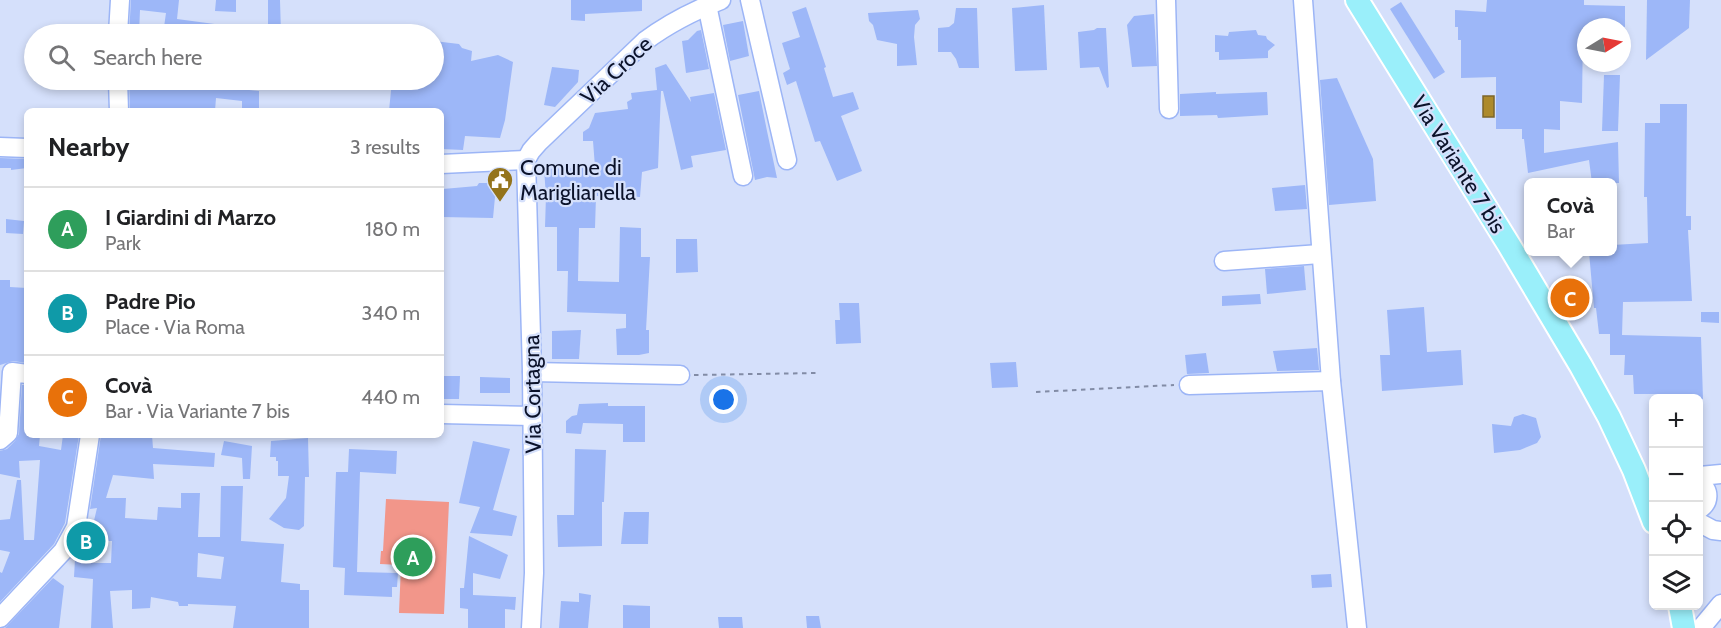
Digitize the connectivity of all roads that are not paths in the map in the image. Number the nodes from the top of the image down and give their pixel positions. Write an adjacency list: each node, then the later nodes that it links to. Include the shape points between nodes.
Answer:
1 (120, 0): 7 (street)
2 (750, 0): 14 (street)
3 (1166, 0): 10 (street)
4 (1303, 0): 17 (street)
5 (1357, 0): 31 (main road, Via Variante 7 bis, via 1509,245)
6 (714, 3): 13 (street, Via Croce, via 664,27 645,41 538,143); 16 (street)
7 (119, 24)
8 (118, 90): 9 (street)
9 (119, 108)
10 (1169, 109)
11 (0, 147): 12 (street)
12 (24, 148)
13 (526, 160): 15 (street); 19 (street, Via Cortagna)
14 (787, 160)
15 (444, 164)
16 (743, 176)
17 (1320, 254): 18 (street); 22 (street)
18 (1224, 261)
19 (532, 372): 21 (street); 25 (street, Via Cortagna)
20 (24, 374): 27 (street, via 12,372 8,433)
21 (680, 375)
22 (1331, 381): 23 (street); 40 (street)
23 (1189, 385)
24 (444, 414): 25 (street)
25 (532, 416): 39 (street, Via Cortagna)
26 (90, 438): 38 (street, via 76,527 63,551)
27 (0, 440)
28 (1721, 474): 29 (street)
29 (1703, 476)
30 (1703, 485): 33 (street, via 1708,498)
31 (1647, 486): 32 (main road, Via Variante 7 bis)
32 (1650, 502)
33 (1703, 507)
34 (1703, 525): 35 (street)
35 (1721, 531)
36 (1721, 604): 42 (street)
37 (1681, 610): 41 (main road)
38 (0, 618)
39 (531, 628)
40 (1357, 628)
41 (1684, 628)
42 (1701, 628)

